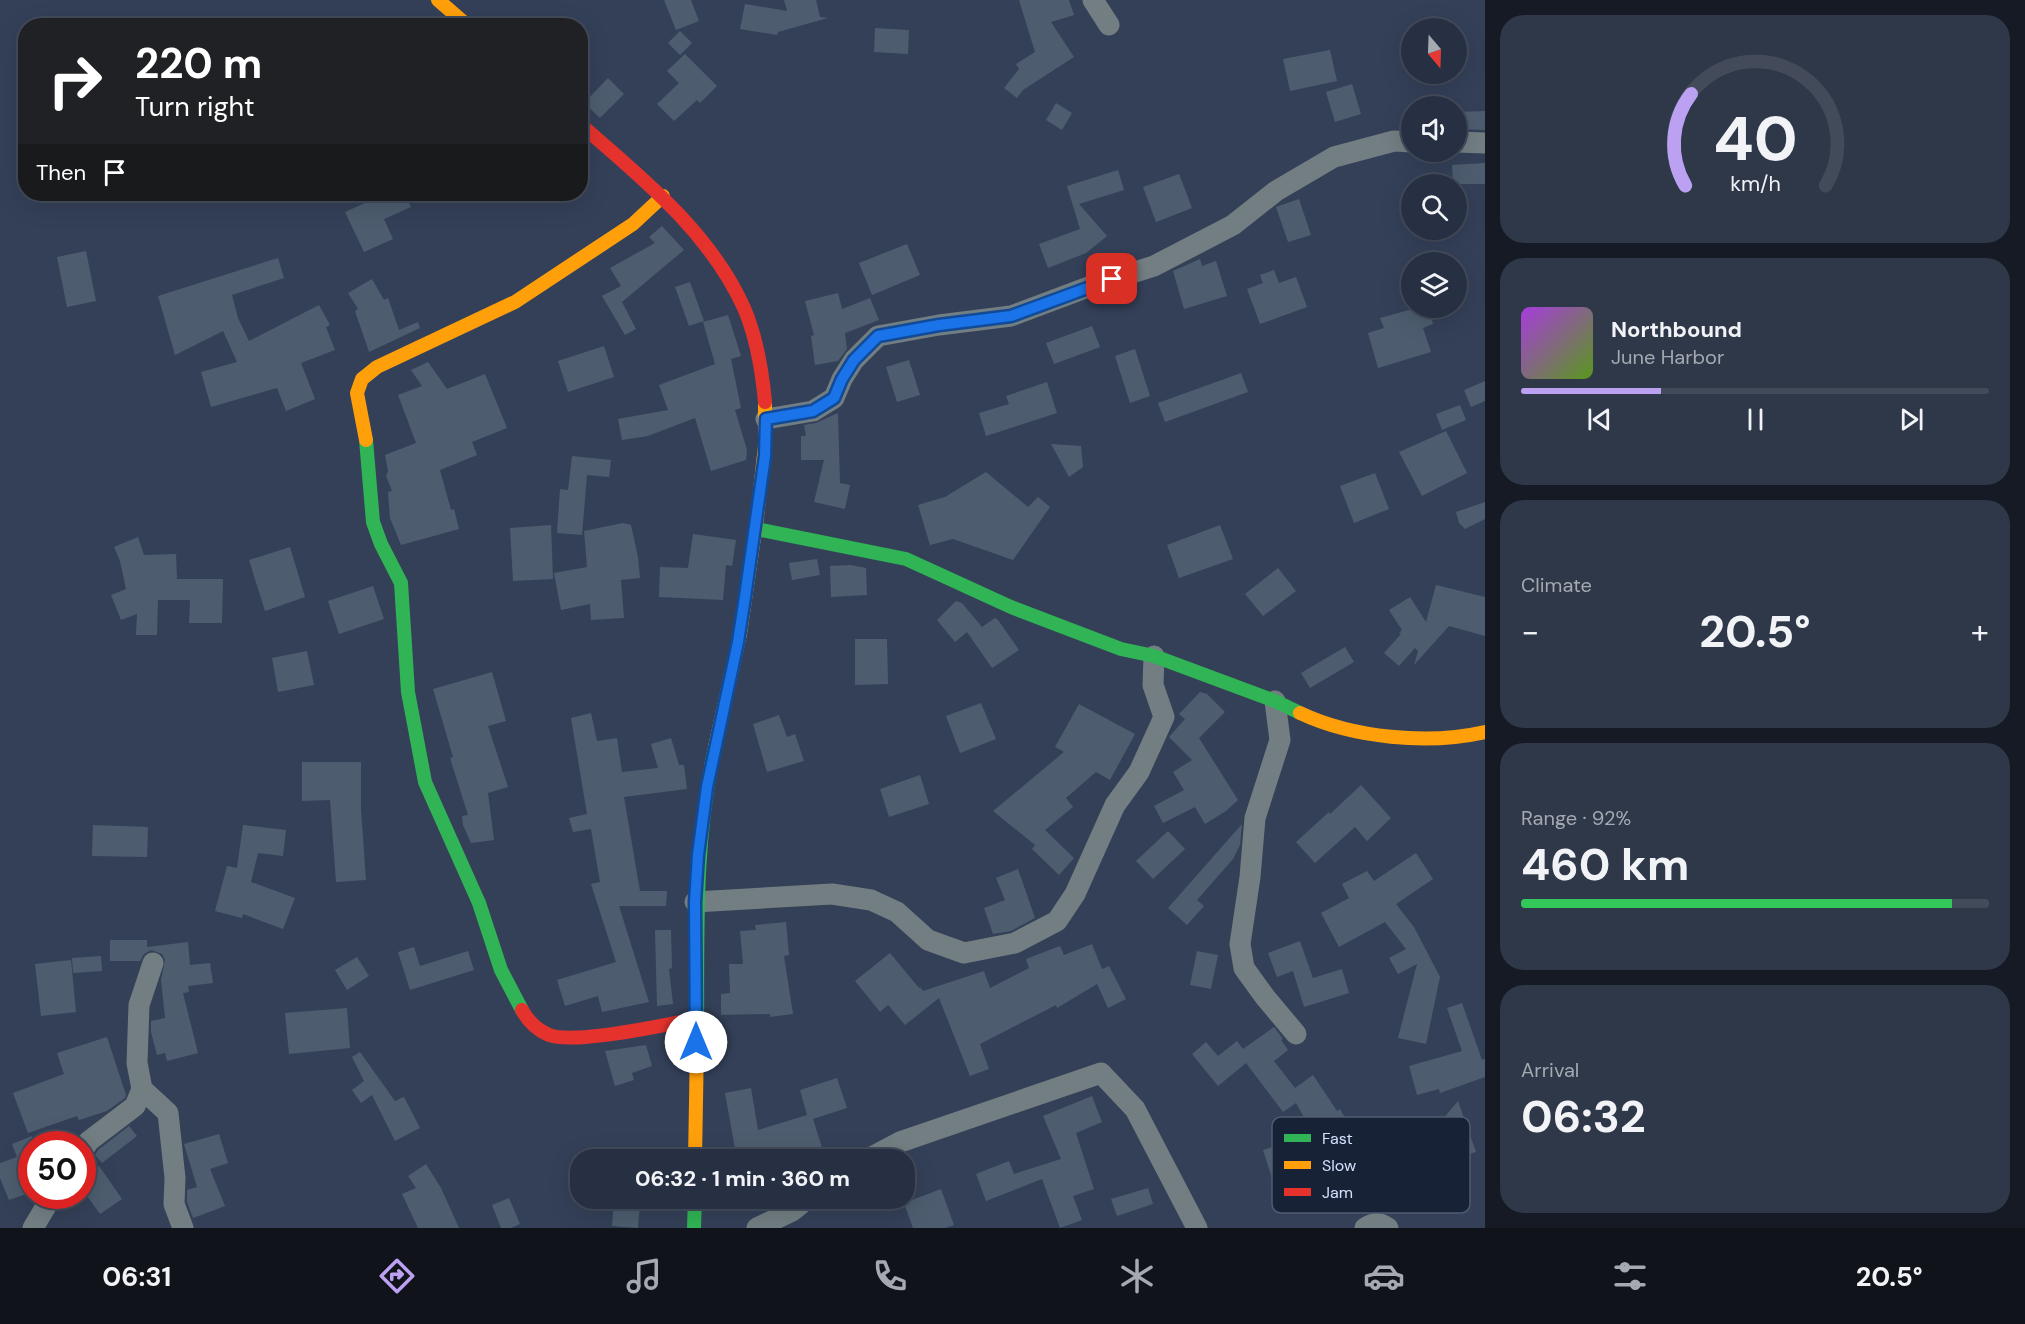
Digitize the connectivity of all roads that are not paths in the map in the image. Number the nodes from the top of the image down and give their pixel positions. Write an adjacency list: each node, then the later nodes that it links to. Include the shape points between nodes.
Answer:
1 (438, 0): 3 (street)
2 (1094, 0): 4 (street)
3 (459, 18)
4 (1109, 25)
5 (588, 131): 9 (street)
6 (1401, 141): 10 (street, via 1334,157 1276,191 1233,225 1154,266 1011,316 878,336 854,360 834,398 813,411)
7 (1467, 142): 8 (street)
8 (1485, 143)
9 (663, 196): 10 (street, via 728,277 746,314 760,354); 17 (street, via 633,224 514,302 377,367 362,380 357,393 366,440 373,522 400,583 408,692 425,782 479,903 501,970 526,1017 550,1035 569,1038)
10 (766, 419): 11 (street)
11 (756, 529): 12 (street, via 906,559 1011,607 1121,649); 15 (street, via 738,642 707,787)
12 (1154, 656): 13 (street); 15 (street, via 1153,685 1164,717 1139,772 1115,804 1075,894 1057,921 1015,943 964,953 928,940 897,912 871,900 832,894)
13 (1275, 701): 14 (street, via 1323,724 1402,739 1459,738); 18 (street, via 1280,740 1255,818 1240,944 1244,968)
14 (1485, 732)
15 (695, 902): 17 (street)
16 (153, 963): 19 (street, via 138,1005 137,1063)
17 (697, 1019): 21 (street)
18 (1296, 1034)
19 (142, 1089): 20 (street, via 135,1106); 27 (street, via 168,1113 176,1178 174,1204)
20 (96, 1137)
21 (695, 1149)
22 (887, 1149): 30 (street, via 1101,1073 1135,1109)
23 (44, 1209): 26 (street)
24 (695, 1209): 28 (street)
25 (793, 1209): 29 (street)
26 (33, 1228)
27 (183, 1228)
28 (694, 1228)
29 (757, 1228)
30 (1197, 1228)
31 (1365, 1228): 32 (street, via 1380,1222)
32 (1388, 1228)

